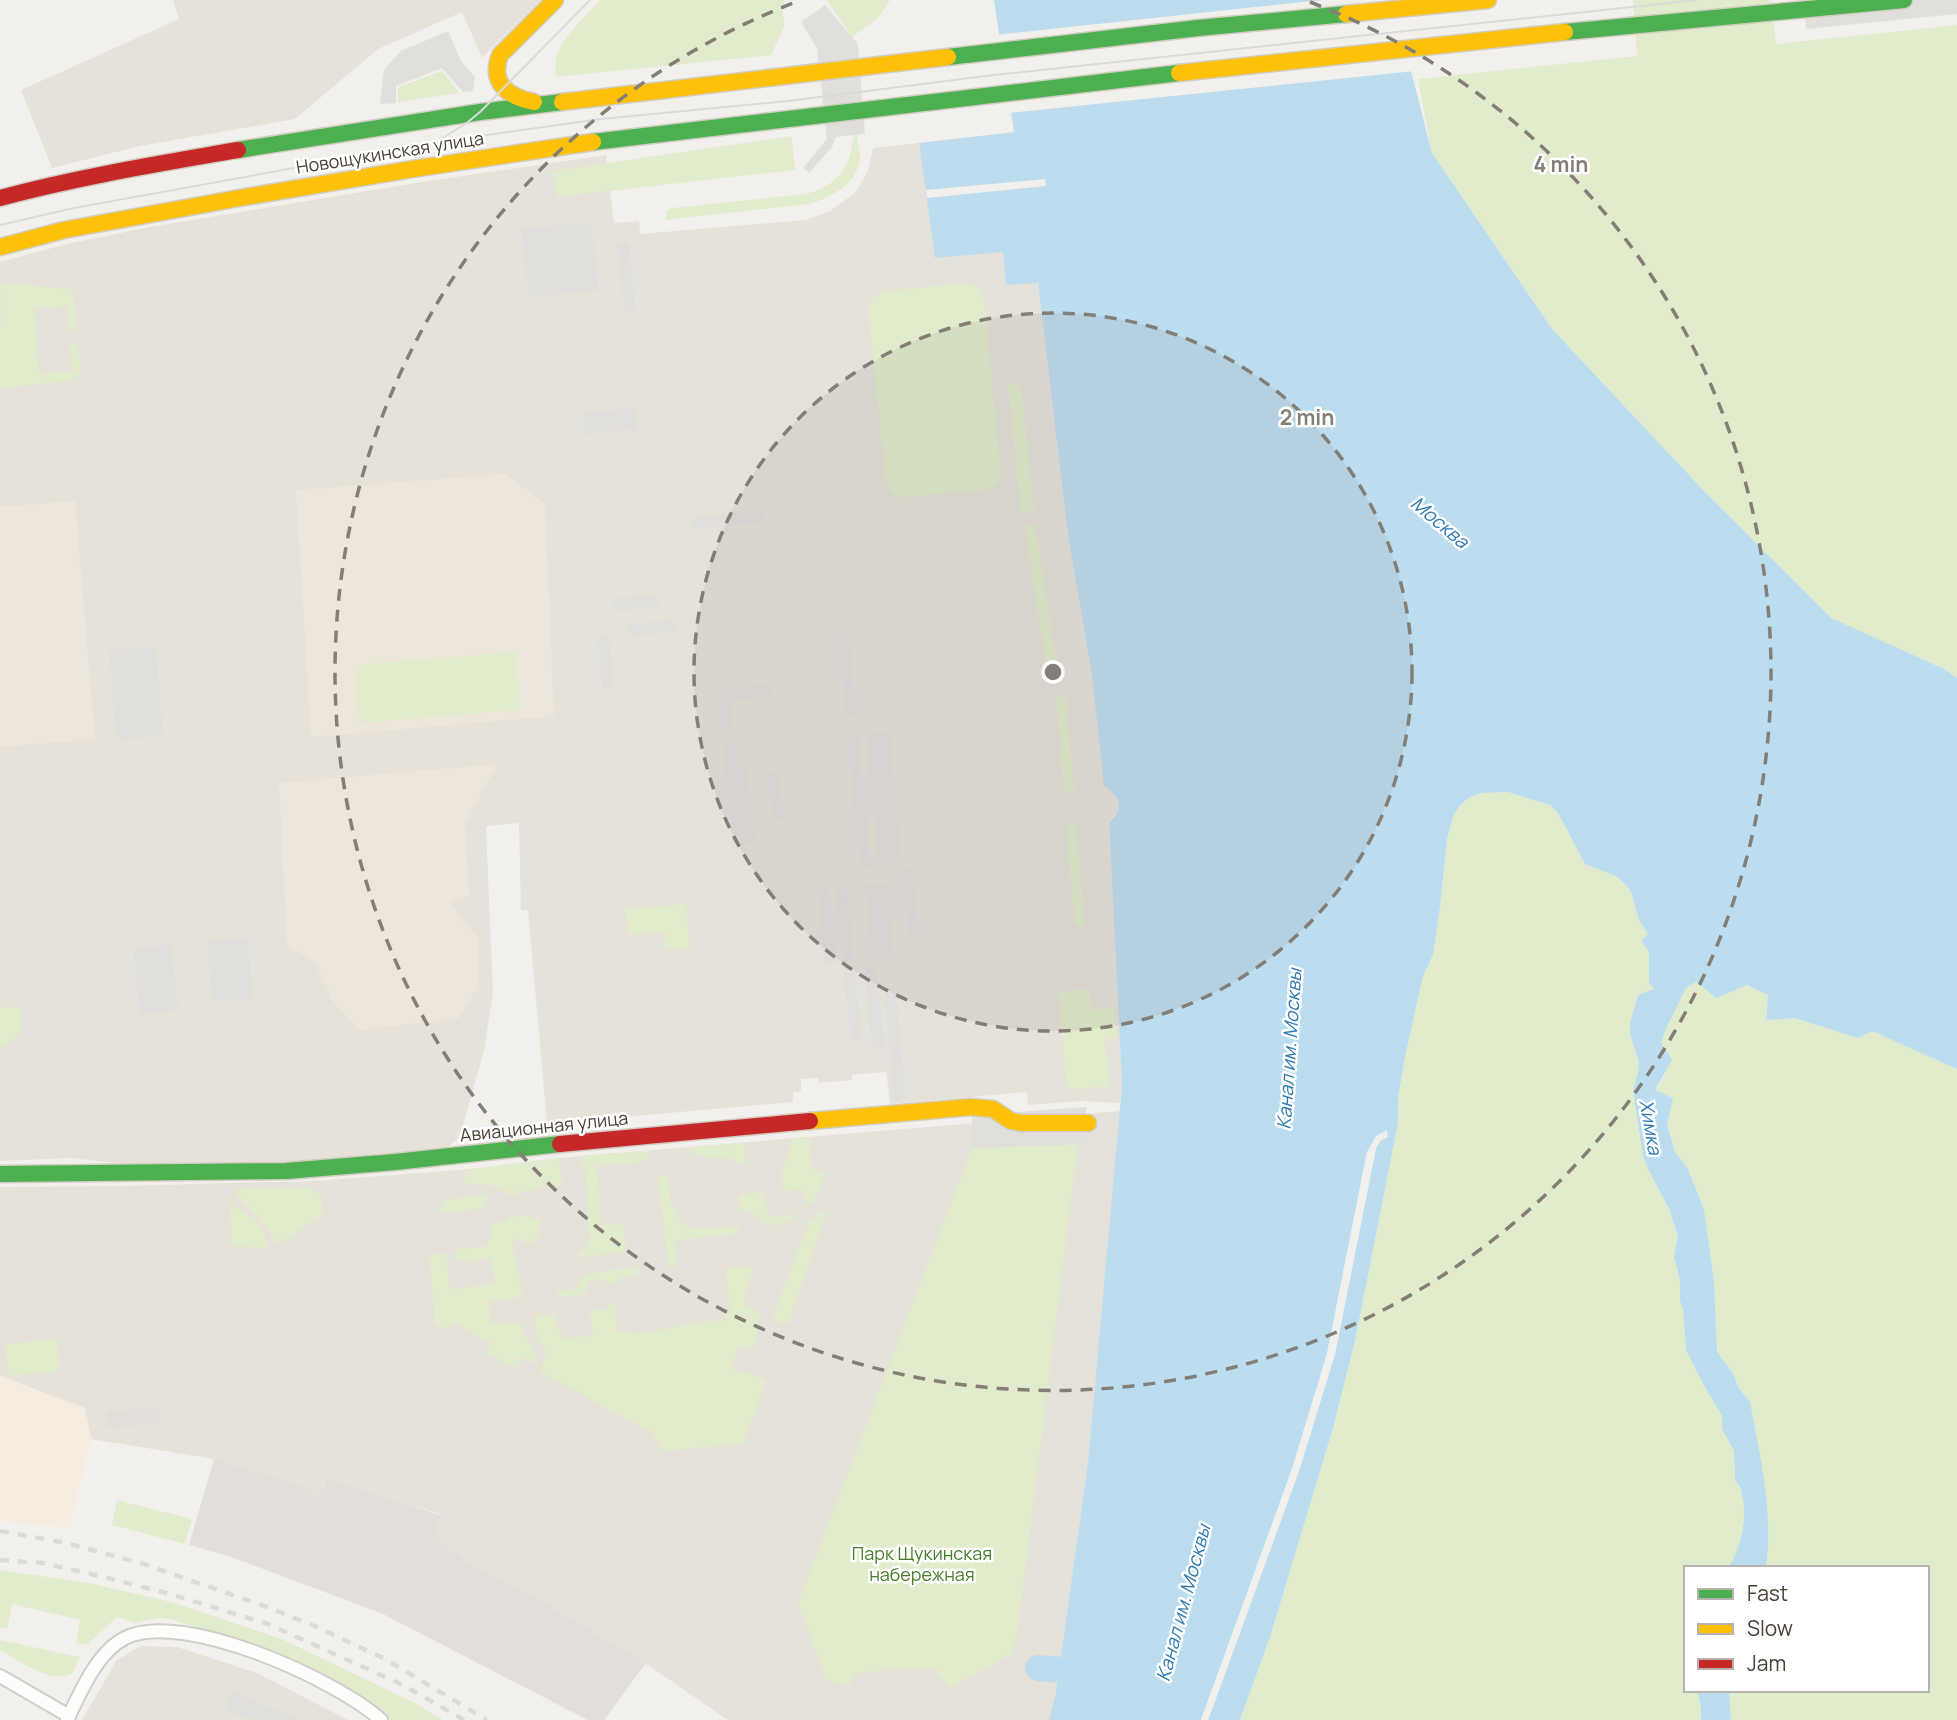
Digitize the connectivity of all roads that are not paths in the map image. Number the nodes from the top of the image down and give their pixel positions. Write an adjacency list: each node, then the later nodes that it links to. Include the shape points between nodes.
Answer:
1 (555, 0): 4 (main road, via 497,61 497,75 506,92)
2 (1488, 0): 4 (main road, Новощукинская улица, via 1198,28)
3 (1904, 0): 6 (main road, Новощукинская улица, via 1144,77 606,140 266,193 64,230)
4 (541, 104): 5 (main road, Новощукинская улица, via 259,146)
5 (0, 198)
6 (0, 247)
7 (1088, 1123): 8 (main road, Авиационная улица, via 1022,1124 993,1109 971,1107 328,1168)
8 (0, 1174)
9 (0, 1676): 10 (street)
10 (68, 1718): 11 (street, via 107,1652 125,1637 155,1630 223,1641 265,1656 367,1707)
11 (381, 1720)

